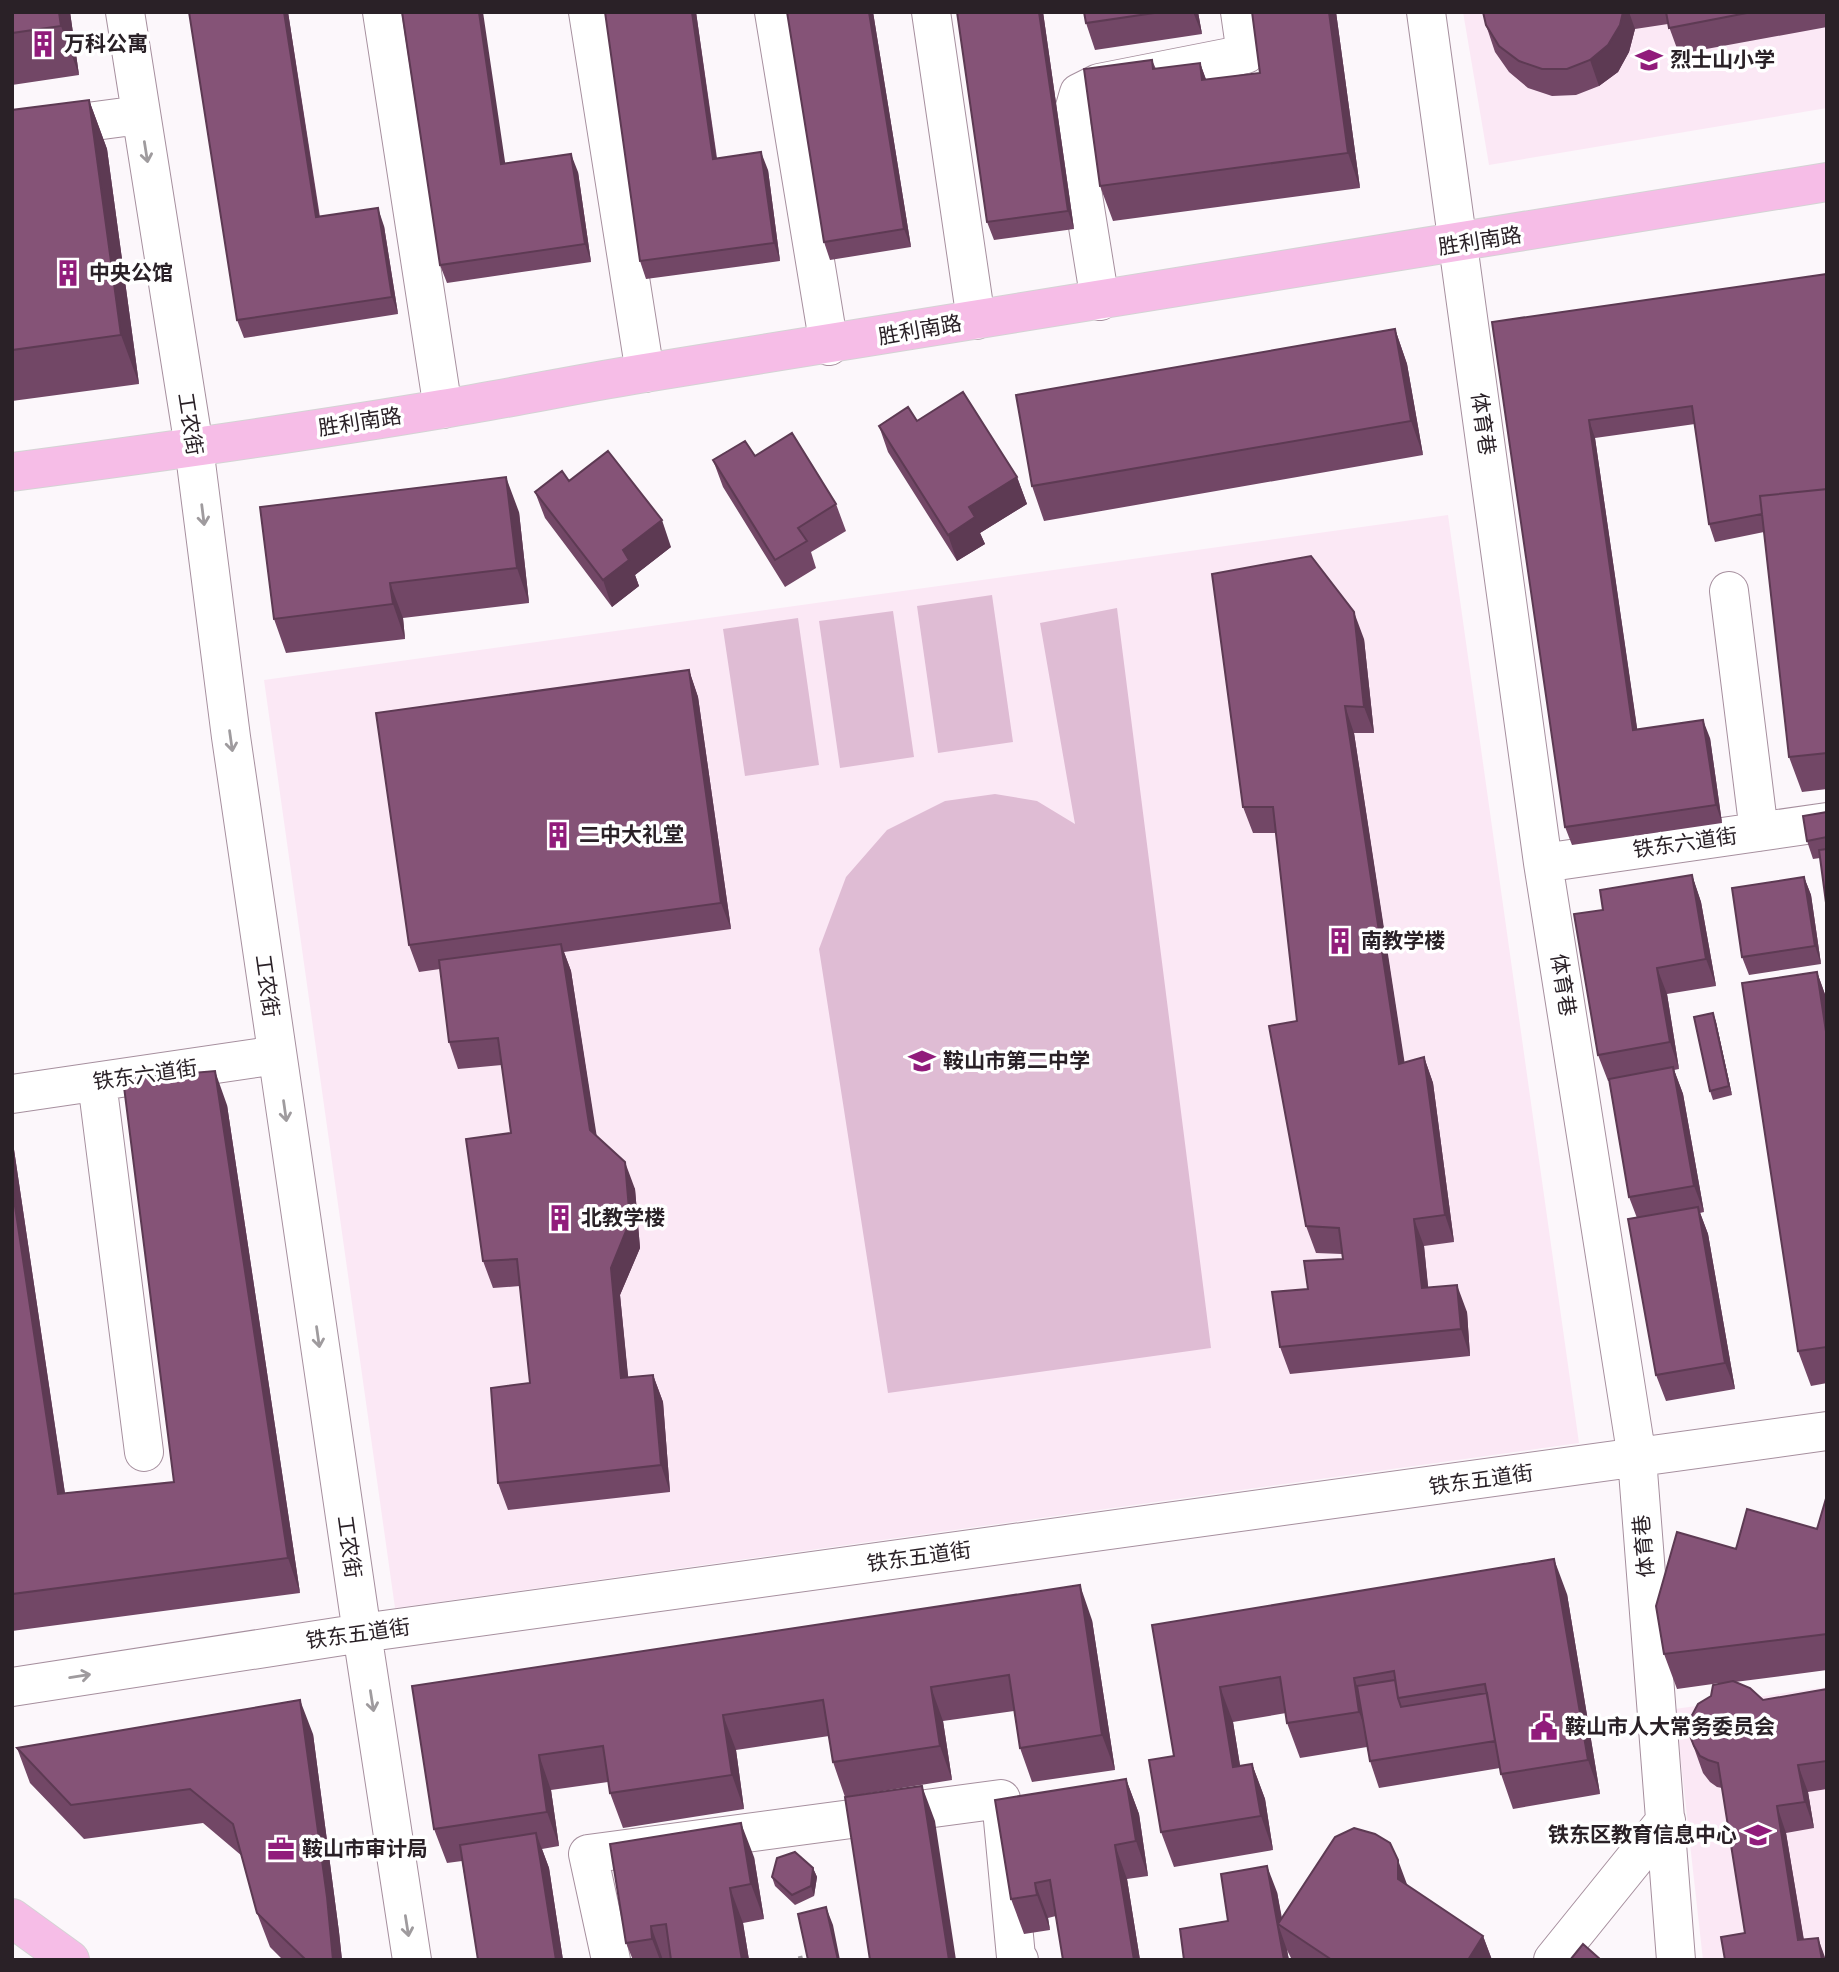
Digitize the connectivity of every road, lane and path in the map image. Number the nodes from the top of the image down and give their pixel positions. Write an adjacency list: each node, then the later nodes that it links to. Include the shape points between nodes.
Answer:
1 (125, 12): 8 (street, 工农街)
2 (382, 12): 16 (street)
3 (587, 12): 15 (street)
4 (774, 12): 14 (street)
5 (931, 12): 13 (street)
6 (1240, 12): 12 (street, via 1246,54 1099,83 1079,93 1071,121)
7 (1426, 12): 11 (street, 体育巷)
8 (140, 115): 9 (street); 17 (street, 工农街, one-way to 17)
9 (12, 132)
10 (1827, 182): 11 (main road, 胜利南路)
11 (1458, 244): 12 (main road, 胜利南路); 22 (street, 体育巷)
12 (1100, 301): 13 (main road, 胜利南路)
13 (976, 320): 14 (main road, 胜利南路)
14 (828, 346): 15 (main road, 胜利南路)
15 (645, 373): 16 (main road, 胜利南路)
16 (443, 409): 17 (main road, 胜利南路)
17 (194, 447): 18 (main road, 胜利南路); 23 (street, 工农街, one-way to 23)
18 (12, 472)
19 (1729, 592): 21 (street)
20 (1827, 822): 21 (street, 铁东六道街)
21 (1759, 832): 22 (street, 铁东六道街)
22 (1543, 863): 28 (street, 体育巷)
23 (277, 1055): 24 (street, 铁东六道街); 29 (street, 工农街, one-way to 29)
24 (97, 1082): 25 (street, 铁东六道街); 27 (street)
25 (12, 1094)
26 (1827, 1431): 28 (street, 铁东五道街)
27 (144, 1452)
28 (1637, 1458): 29 (street, 铁东五道街); 31 (street, 体育巷)
29 (362, 1633): 30 (street, 铁东五道街, one-way to 29); 34 (street, 工农街, one-way to 34)
30 (12, 1687)
31 (1666, 1820): 37 (street); 38 (street, 体育巷)
32 (12, 1918): 33 (main road)
33 (70, 1960)
34 (412, 1960)
35 (611, 1960): 36 (street, via 588,1854 1001,1799)
36 (1018, 1960)
37 (1553, 1960)
38 (1676, 1960)

